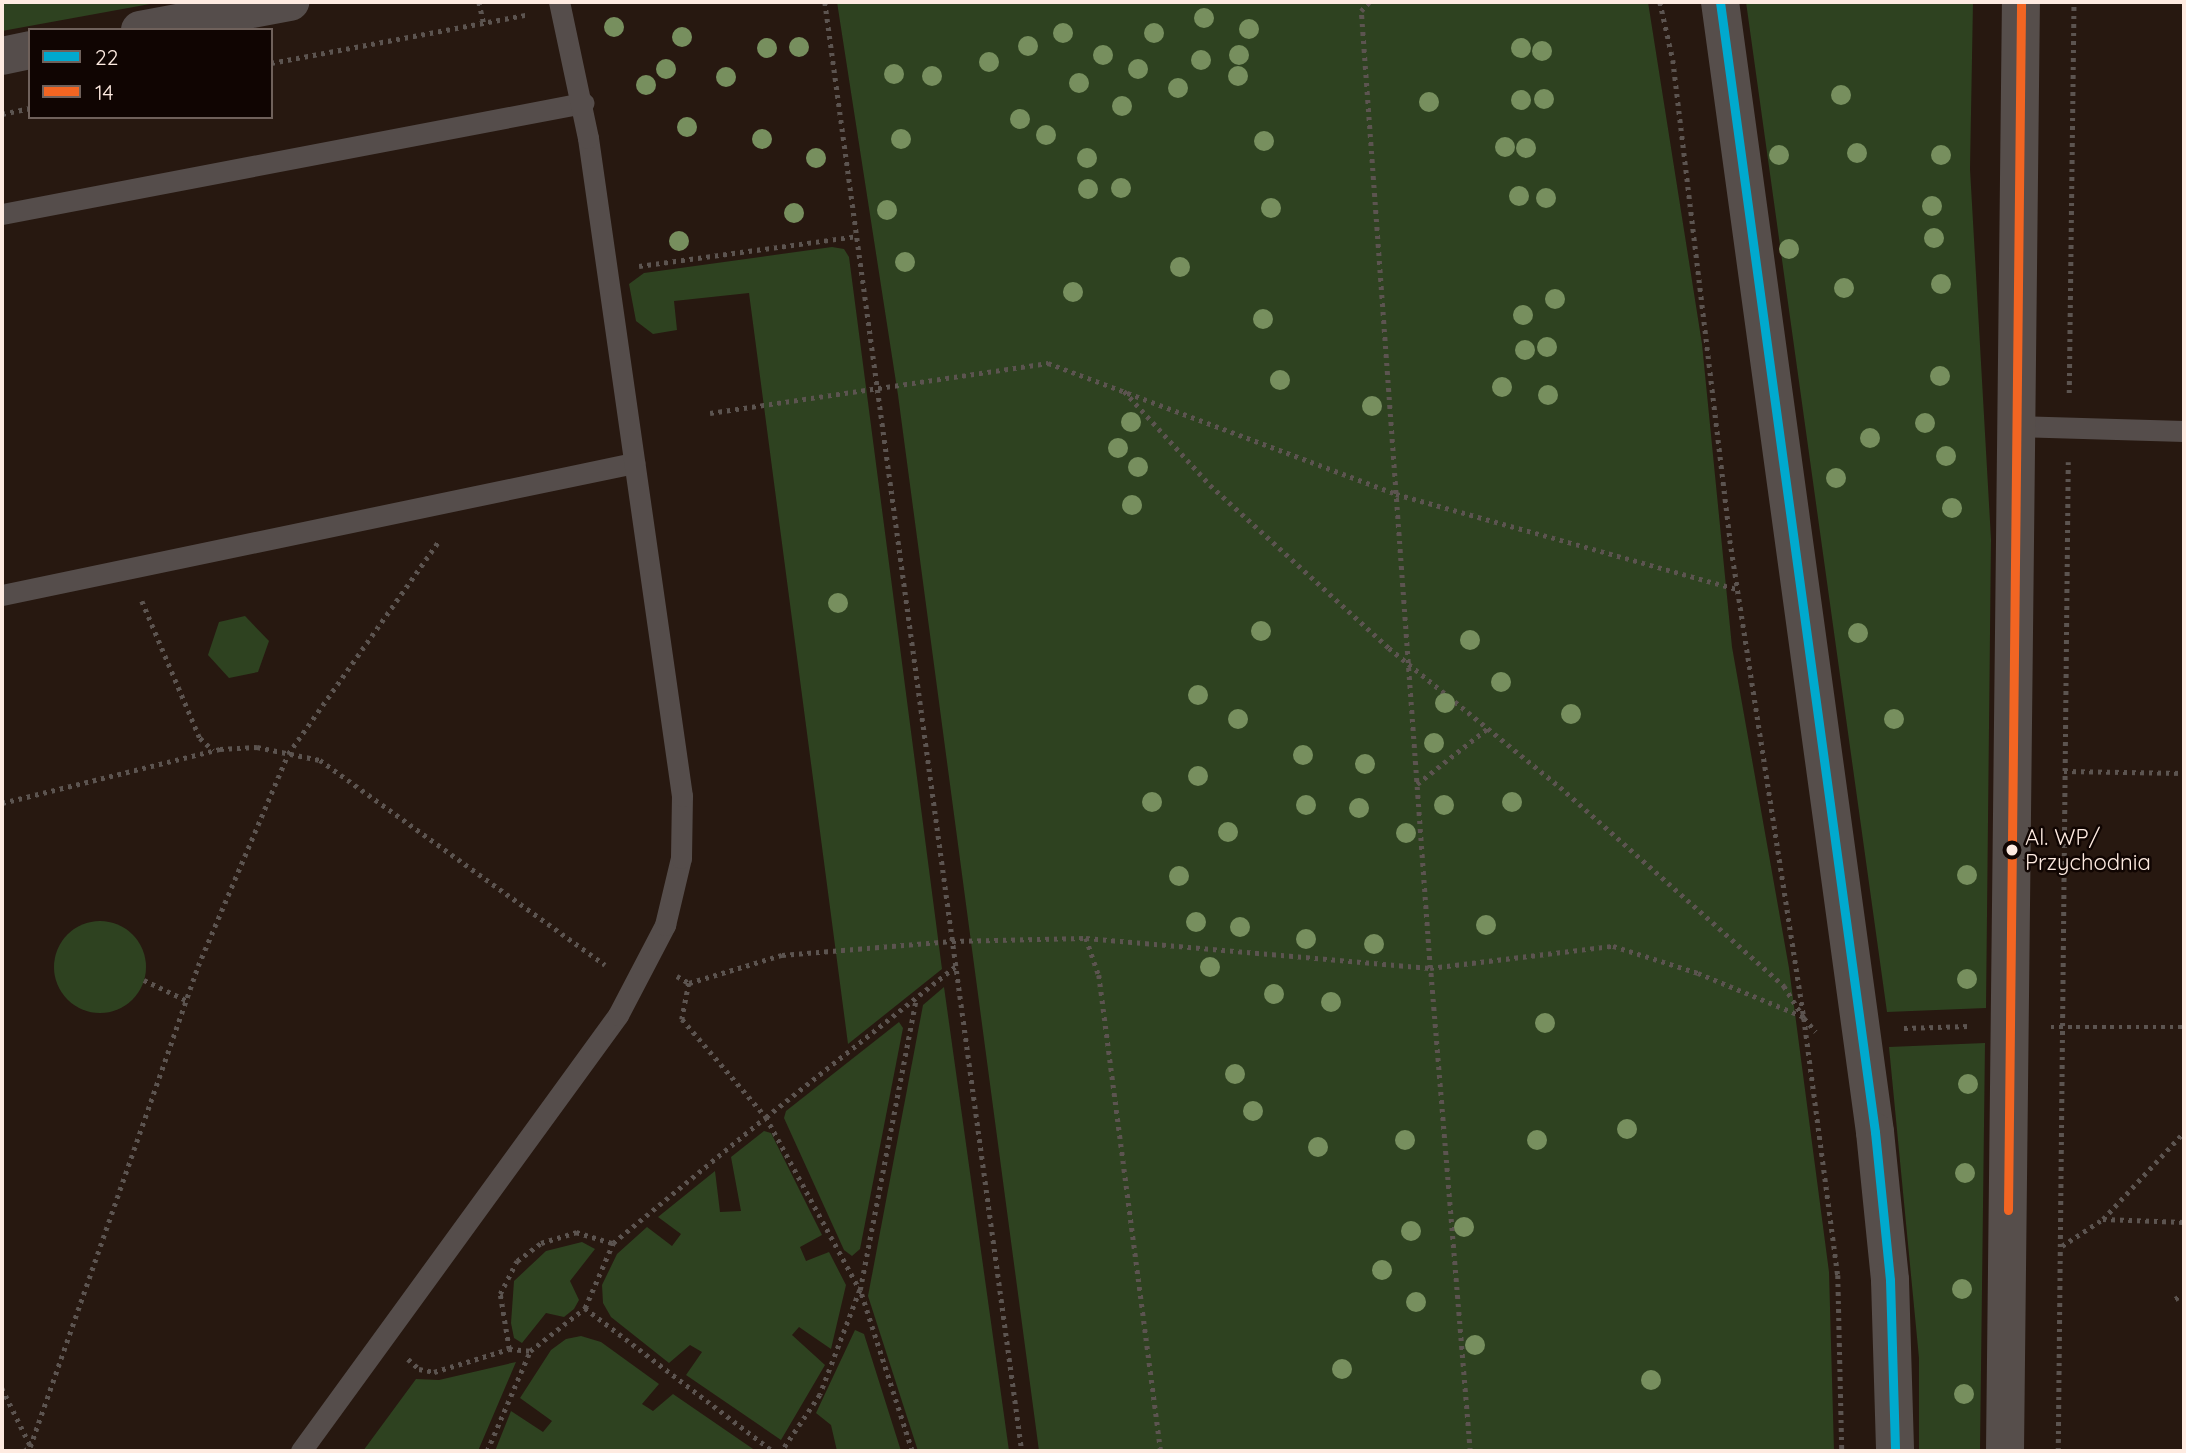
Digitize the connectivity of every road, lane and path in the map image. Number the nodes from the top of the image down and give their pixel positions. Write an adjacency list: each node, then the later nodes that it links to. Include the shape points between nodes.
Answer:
1 (290, 2): 13 (street)
2 (480, 2): 12 (path)
3 (825, 2): 23 (path)
4 (1369, 2): 32 (path, via 1361,10)
5 (1660, 2): 34 (path, via 1673,60)
6 (1699, 2): 16 (street)
7 (1720, 2): 16 (main road)
8 (2021, 2): 14 (main road)
9 (2029, 2): 14 (street)
10 (2074, 2): 29 (path)
11 (560, 5): 12 (path); 19 (lane)
12 (484, 23): 18 (path)
13 (151, 28)
14 (2020, 44): 28 (main road)
15 (28, 50): 17 (street)
16 (1727, 53): 82 (main road, via 1875,1132 1890,1280)
17 (2, 56)
18 (273, 63)
19 (583, 103): 22 (lane); 24 (lane)
20 (28, 108): 21 (path)
21 (2, 114)
22 (2, 214)
23 (857, 236): 24 (path); 25 (path)
24 (607, 270): 31 (lane)
25 (878, 387): 26 (path, via 1048,363); 27 (path); 47 (path)
26 (1124, 391): 32 (path); 38 (path, via 1210,485)
27 (710, 413)
28 (2016, 426): 29 (lane); 83 (main road)
29 (2069, 428): 30 (lane); 42 (path)
30 (2184, 431)
31 (634, 463): 33 (lane); 48 (lane, via 682,808 675,892)
32 (1396, 494): 36 (path); 38 (path)
33 (454, 501): 35 (lane); 41 (path, via 452,523)
34 (1730, 540)
35 (128, 569): 37 (lane); 40 (path, via 200,738)
36 (1737, 589)
37 (2, 595)
38 (1407, 663): 39 (path); 44 (path)
39 (1488, 728): 44 (path); 56 (path, via 1784,986)
40 (214, 751): 41 (path, via 257,747); 45 (path)
41 (288, 754): 53 (path, via 320,761); 55 (path)
42 (2064, 771): 43 (path); 62 (path)
43 (2184, 773)
44 (1416, 785): 50 (path)
45 (2, 803)
46 (1086, 938): 47 (path); 50 (path); 79 (path, via 1099,975)
47 (952, 940): 49 (path); 52 (path, via 782,955)
48 (648, 959): 52 (path); 53 (lane)
49 (956, 966): 54 (path); 78 (path)
50 (1430, 968): 56 (path, via 1613,946 1698,974); 80 (path)
51 (144, 980): 55 (path)
52 (689, 983): 57 (path, via 682,1019)
53 (634, 988): 67 (lane)
54 (916, 999): 57 (path); 63 (path)
55 (186, 1000): 71 (path)
56 (1804, 1018): 81 (path, via 1838,1275)
57 (766, 1117): 61 (path); 63 (path)
58 (2184, 1132): 59 (path)
59 (2103, 1219): 60 (path); 62 (path)
60 (2184, 1222)
61 (612, 1243): 66 (path); 68 (path, via 576,1232 541,1243 517,1261 500,1294)
62 (2062, 1246): 84 (path)
63 (860, 1290): 76 (path, via 821,1395); 77 (path)
64 (2184, 1294): 65 (path)
65 (2175, 1299)
66 (585, 1308): 69 (path); 75 (path)
67 (384, 1338): 68 (path, via 419,1369 434,1372); 73 (lane)
68 (509, 1349): 69 (path)
69 (530, 1351): 74 (path)
70 (2, 1388): 71 (path)
71 (31, 1449): 72 (path)
72 (24, 1451)
73 (302, 1451)
74 (487, 1451)
75 (773, 1451)
76 (782, 1451)
77 (912, 1451)
78 (1022, 1451)
79 (1161, 1451)
80 (1470, 1451)
81 (1842, 1451)
82 (1895, 1451)
83 (2005, 1451)
84 (2058, 1451)

